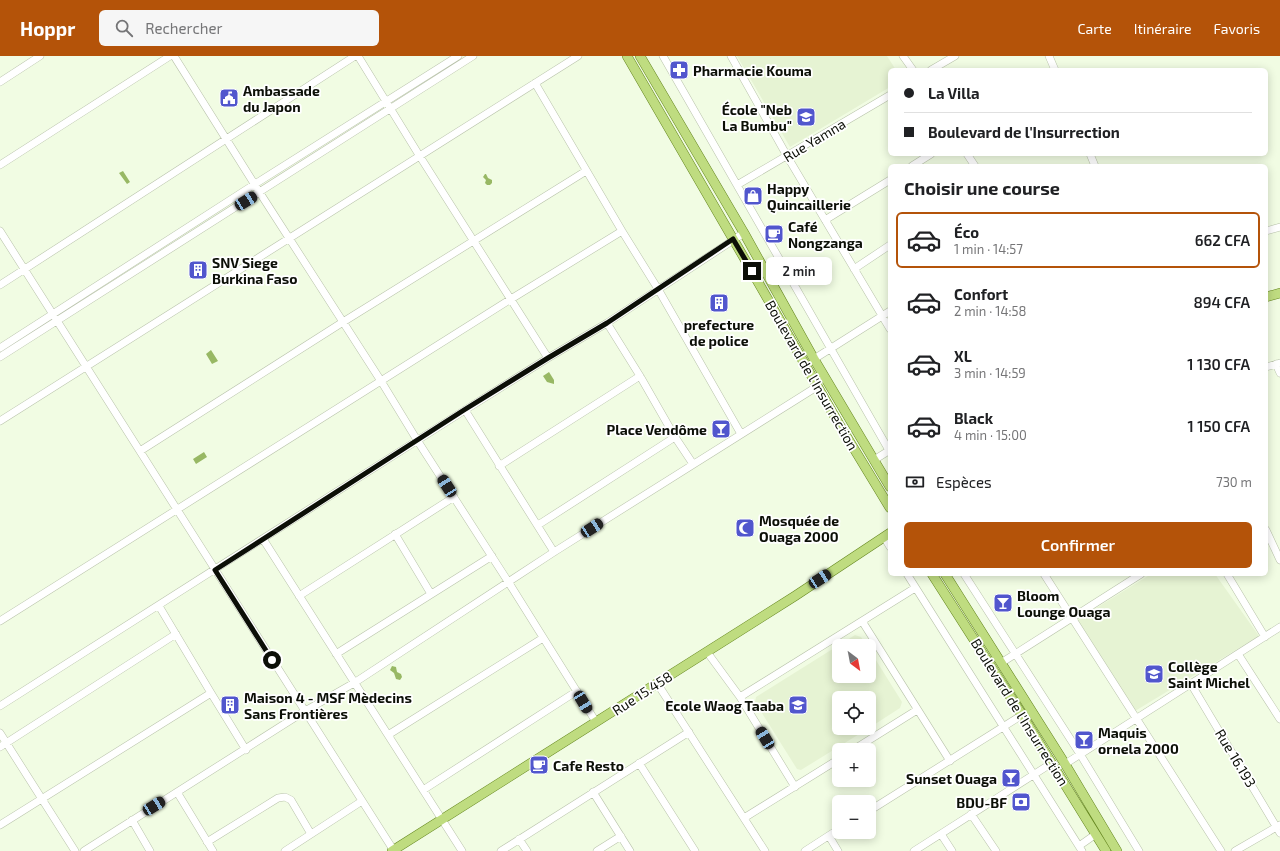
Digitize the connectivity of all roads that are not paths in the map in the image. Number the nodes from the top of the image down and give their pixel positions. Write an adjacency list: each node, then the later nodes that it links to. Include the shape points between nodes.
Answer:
1 (40, 56): 18 (street)
2 (170, 56): 27 (street)
3 (174, 56): 22 (street)
4 (356, 56): 21 (street); 22 (street)
5 (458, 56): 21 (street)
6 (473, 56): 21 (street)
7 (578, 56): 19 (street)
8 (627, 56): 40 (main road, Boulevard de l'Insurrection)
9 (640, 56): 38 (main road, Boulevard de l'Insurrection)
10 (663, 56): 31 (street)
11 (731, 56): 24 (street)
12 (903, 56): 15 (street)
13 (955, 56): 16 (street)
14 (1049, 56): 17 (street)
15 (912, 68)
16 (934, 68)
17 (1054, 68)
18 (0, 82)
19 (534, 83): 23 (street); 28 (street)
20 (888, 96): 24 (street, Rue Yamna)
21 (389, 105): 23 (street); 30 (street); 32 (street)
22 (226, 139): 30 (street); 44 (street)
23 (419, 155): 39 (street); 41 (street)
24 (787, 156): 31 (street, Rue Yamna); 33 (street)
25 (928, 156): 26 (street)
26 (915, 164)
27 (0, 165)
28 (586, 171): 37 (street); 41 (street)
29 (888, 181): 33 (street)
30 (255, 184): 32 (street); 52 (street)
31 (737, 185): 57 (street)
32 (260, 193): 39 (street); 52 (street)
33 (825, 220): 43 (street)
34 (1280, 227): 35 (street)
35 (1268, 230)
36 (0, 231): 44 (street)
37 (622, 231): 46 (street); 49 (street)
38 (744, 233): 40 (street); 60 (main road, Boulevard de l'Insurrection)
39 (289, 239): 53 (street); 62 (street)
40 (733, 239): 46 (street); 67 (main road, Boulevard de l'Insurrection)
41 (473, 242): 49 (street); 53 (street)
42 (888, 246): 43 (street)
43 (854, 269): 51 (street)
44 (25, 270): 45 (street); 52 (street)
45 (0, 285)
46 (658, 289): 54 (street); 70 (street)
47 (1280, 293): 48 (main road)
48 (1268, 296)
49 (511, 299): 59 (street); 66 (street)
50 (888, 312): 51 (street)
51 (882, 316): 55 (street); 57 (street)
52 (55, 318): 56 (street); 58 (street); 62 (street)
53 (343, 322): 66 (street); 74 (street)
54 (607, 323): 59 (street); 65 (street)
55 (888, 326)
56 (0, 348)
57 (831, 348): 60 (street); 73 (street)
58 (0, 357)
59 (548, 358): 68 (street)
60 (814, 359): 76 (main road, Boulevard de l'Insurrection)
61 (1278, 363): 63 (street); 64 (street)
62 (87, 366): 69 (street); 74 (street)
63 (1268, 366)
64 (1280, 373)
65 (640, 376): 71 (street); 78 (street)
66 (381, 381): 72 (street); 82 (street)
67 (818, 386): 70 (street); 81 (main road, Boulevard de l'Insurrection)
68 (464, 410): 72 (street); 78 (street)
69 (0, 421)
70 (741, 434): 77 (street)
71 (675, 437): 77 (street); 83 (street)
72 (417, 440): 80 (street); 87 (street)
73 (888, 448)
74 (140, 451): 82 (street)
75 (888, 452): 76 (street)
76 (874, 460): 79 (main road, Boulevard de l'Insurrection)
77 (693, 464): 89 (street)
78 (499, 466): 83 (street)
79 (888, 484)
80 (454, 497): 85 (street); 90 (street)
81 (888, 505)
82 (177, 509): 92 (street); 106 (street)
83 (538, 525): 89 (street)
84 (1268, 532): 88 (street)
85 (395, 534): 102 (street); 103 (street)
86 (887, 535): 112 (main road, Rue 15.458)
87 (263, 539): 92 (street); 103 (street)
88 (1276, 542): 91 (street)
89 (554, 552): 100 (street)
90 (492, 556): 100 (street); 102 (street)
91 (1280, 560)
92 (215, 570): 104 (street); 125 (street)
93 (908, 576): 101 (street)
94 (933, 576): 126 (main road, Boulevard de l'Insurrection)
95 (946, 576): 116 (main road, Boulevard de l'Insurrection)
96 (965, 576): 113 (street)
97 (1045, 576): 105 (street)
98 (1138, 576): 105 (street)
99 (1228, 576): 110 (street)
100 (509, 583): 111 (street); 117 (street)
101 (916, 588): 107 (street); 130 (street)
102 (431, 594): 114 (street)
103 (299, 596): 114 (street)
104 (159, 606): 109 (street); 123 (street)
105 (1072, 618): 113 (street); 127 (street)
106 (0, 621)
107 (862, 621): 122 (street); 124 (street)
108 (1280, 627): 110 (street)
109 (176, 634): 121 (street); 135 (street)
110 (1265, 636): 115 (street)
111 (544, 638): 120 (street); 133 (street)
112 (707, 652): 118 (main road, Rue 15.458); 122 (street)
113 (1015, 653): 116 (street); 137 (street)
114 (336, 654): 117 (street)
115 (1238, 654): 119 (street); 128 (street)
116 (1000, 663): 142 (main road, Boulevard de l'Insurrection)
117 (354, 682): 125 (street); 133 (street)
118 (657, 683): 129 (main road, Rue 15.458); 131 (street)
119 (1191, 684): 127 (street); 156 (street, Rue 16.193)
120 (577, 691): 129 (street); 145 (street)
121 (211, 693): 136 (street); 148 (street)
122 (740, 696): 144 (street)
123 (0, 706)
124 (917, 710): 134 (street); 138 (street)
125 (305, 711): 136 (street); 149 (street)
126 (1022, 716): 130 (street); 141 (main road, Boulevard de l'Insurrection)
127 (1136, 719): 137 (street); 187 (street)
128 (1280, 719)
129 (596, 722): 154 (main road, Rue 15.458)
130 (1004, 728): 138 (street); 143 (street)
131 (689, 732): 139 (street); 152 (street)
132 (0, 733): 135 (street)
133 (388, 735): 145 (street)
134 (864, 743)
135 (3, 745): 148 (street)
136 (246, 750): 146 (street)
137 (1080, 754): 142 (street); 186 (street)
138 (950, 761): 150 (street)
139 (639, 763): 147 (street); 177 (street)
140 (832, 763): 144 (street)
141 (1052, 763): 143 (street); 160 (main road, Boulevard de l'Insurrection)
142 (1065, 764): 185 (main road, Boulevard de l'Insurrection)
143 (1034, 774): 151 (street); 165 (street)
144 (795, 787): 152 (street)
145 (423, 790): 154 (street)
146 (177, 792): 153 (street); 164 (street)
147 (593, 792): 161 (street); 163 (street)
148 (42, 798): 155 (street); 166 (street)
149 (362, 801): 157 (street); 171 (street)
150 (876, 807)
151 (971, 814): 159 (street); 183 (street)
152 (744, 818): 178 (street)
153 (132, 820): 167 (street); 168 (street)
154 (442, 820): 171 (main road, Rue 15.458); 172 (street)
155 (0, 825)
156 (1279, 828): 188 (street)
157 (311, 834): 164 (street, via 291,800 282,797); 170 (street)
158 (832, 834): 162 (street)
159 (941, 834): 181 (street); 182 (street)
160 (1096, 834): 165 (street); 184 (main road, Boulevard de l'Insurrection)
161 (621, 836): 175 (street); 176 (street)
162 (829, 836): 179 (street); 180 (street)
163 (519, 839): 173 (street); 174 (street)
164 (207, 842): 169 (street)
165 (1080, 848)
166 (75, 851)
167 (84, 851)
168 (150, 851)
169 (213, 851)
170 (284, 851)
171 (393, 851)
172 (462, 851)
173 (500, 851)
174 (527, 851)
175 (597, 851)
176 (630, 851)
177 (695, 851)
178 (765, 851)
179 (805, 851)
180 (838, 851)
181 (914, 851)
182 (952, 851)
183 (996, 851)
184 (1106, 851)
185 (1117, 851)
186 (1139, 851)
187 (1221, 851)
188 (1235, 851)

